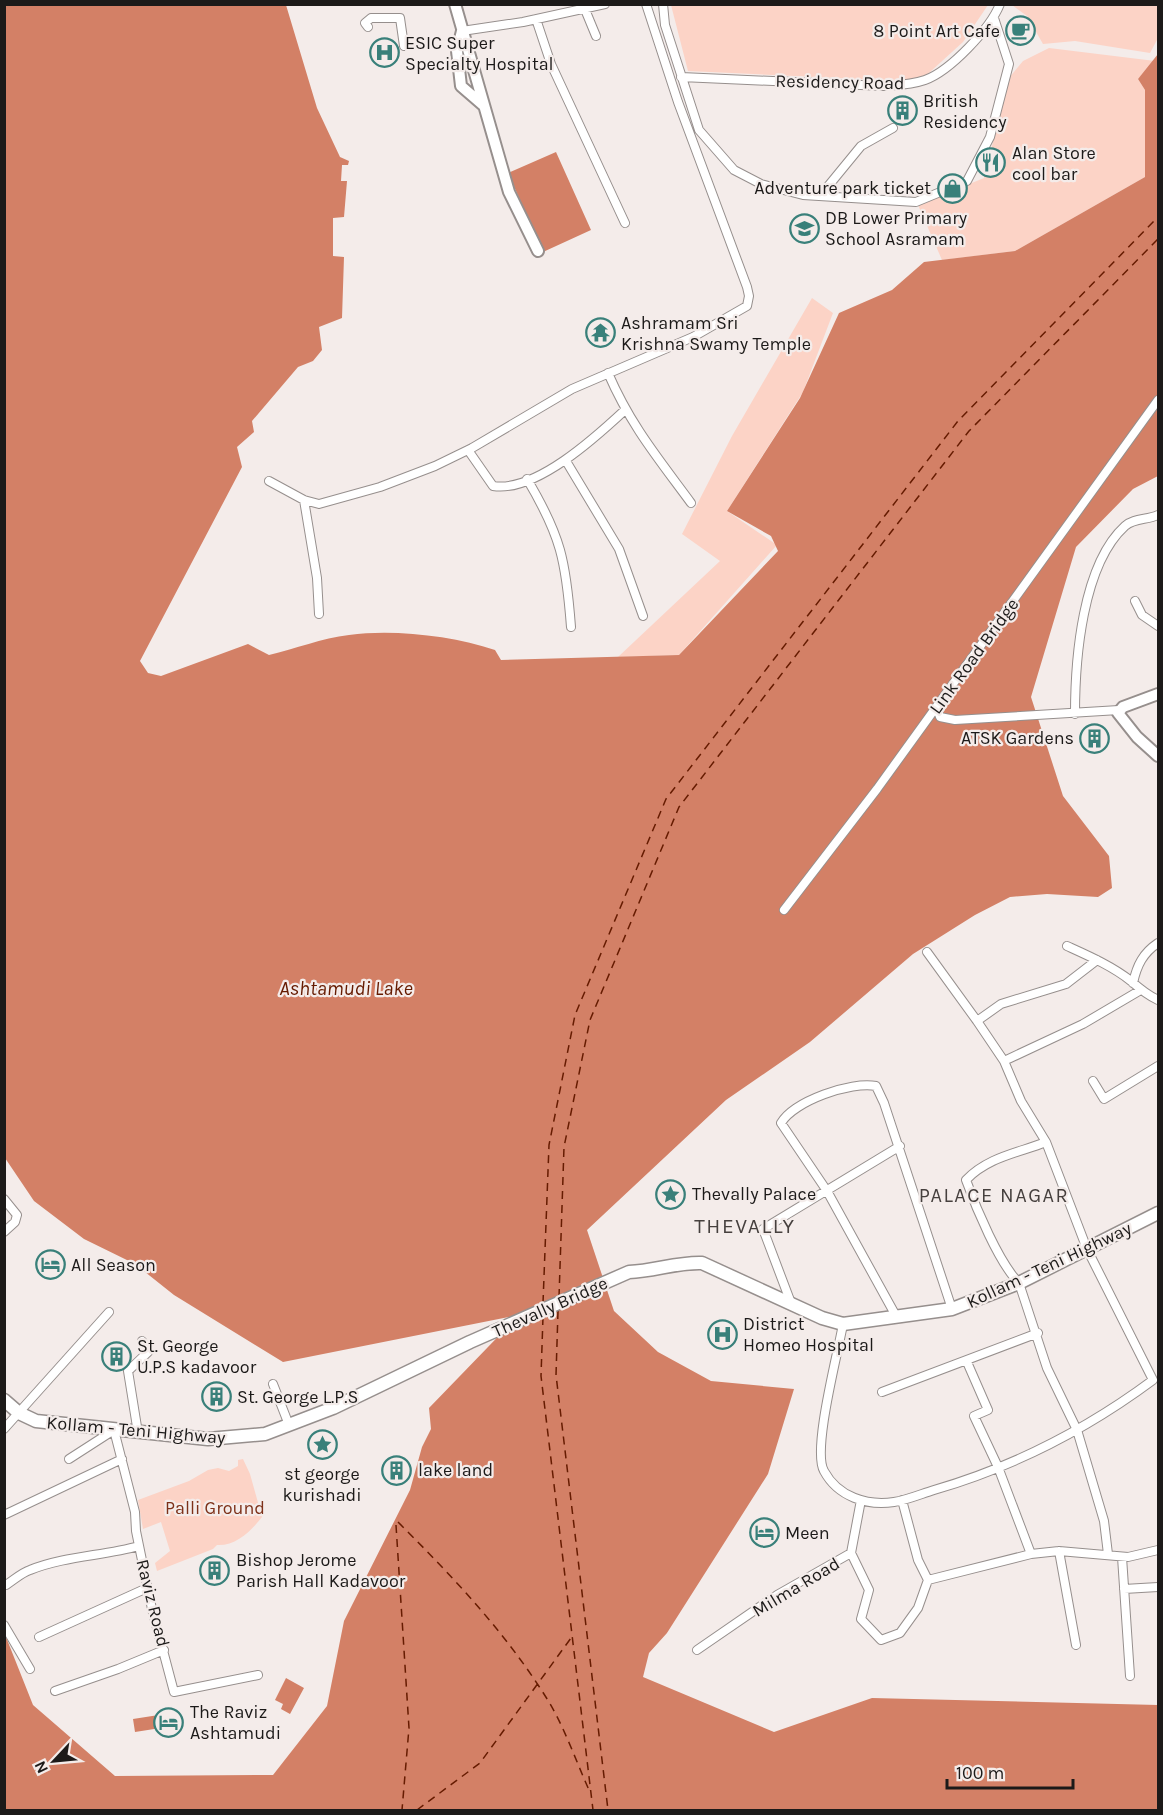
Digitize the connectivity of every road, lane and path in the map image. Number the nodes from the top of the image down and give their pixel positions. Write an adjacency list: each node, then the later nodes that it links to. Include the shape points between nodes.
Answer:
1 (455, 4): 10 (street)
2 (605, 4): 6 (street)
3 (646, 4): 21 (street, via 749,301 741,311 693,338)
4 (663, 4): 15 (street, via 665,25)
5 (1000, 4): 7 (street, Residency Road)
6 (584, 7): 8 (street); 11 (street)
7 (994, 18): 15 (street, Residency Road, via 979,38 939,72 915,83 883,86); 18 (street, via 1009,64 990,137 967,181 916,202)
8 (536, 19): 10 (street); 19 (street, via 560,86)
9 (368, 27): 12 (street, via 365,23 371,18 400,18)
10 (462, 31): 13 (street); 14 (street, via 457,51)
11 (596, 36)
12 (404, 46)
13 (474, 70): 14 (street); 16 (street)
14 (460, 77): 16 (street, via 461,86)
15 (681, 77): 18 (street, via 699,130 734,170 761,184)
16 (483, 105): 20 (street, via 509,192)
17 (893, 128): 18 (street, via 861,146)
18 (820, 196)
19 (625, 223)
20 (538, 251)
21 (608, 373): 23 (street); 24 (street, via 572,389)
22 (1158, 400): 37 (street, Link Road Bridge)
23 (625, 410): 25 (street); 29 (street, via 650,451)
24 (468, 450): 26 (street, via 493,486); 28 (street, via 380,487 319,504)
25 (566, 460): 26 (street); 33 (street, via 619,549)
26 (527, 479): 35 (street, via 559,538)
27 (269, 481): 28 (street)
28 (304, 500): 32 (street)
29 (691, 503)
30 (1158, 514): 39 (street, via 1126,524 1094,580 1080,640)
31 (1135, 601): 34 (street, via 1142,615)
32 (319, 614)
33 (643, 616)
34 (1158, 626)
35 (571, 627)
36 (1158, 694): 38 (street)
37 (936, 708): 39 (street, via 939,717 955,720); 41 (street, Link Road Bridge)
38 (1119, 710): 39 (street); 40 (street, via 1124,722)
39 (1075, 714)
40 (1158, 756)
41 (784, 910)
42 (1158, 943): 46 (street, via 1137,965)
43 (1067, 946): 45 (street)
44 (927, 952): 49 (street)
45 (1097, 960): 46 (street); 49 (street, via 1066,984 1001,1004)
46 (1132, 982): 47 (street)
47 (1139, 991): 48 (street); 50 (street, via 1083,1024)
48 (1158, 1000)
49 (977, 1021): 50 (street)
50 (1004, 1060): 53 (street, via 1021,1101)
51 (1158, 1066): 52 (street, via 1104,1099)
52 (1093, 1081)
53 (1046, 1142): 59 (street); 61 (street, via 1005,1155 979,1168 966,1180 985,1225)
54 (900, 1146): 55 (street); 55 (street, via 876,1086 868,1084 826,1093 790,1110 781,1123); 63 (street)
55 (827, 1191): 62 (street, via 763,1229); 65 (street)
56 (4, 1199): 58 (street, via 17,1215)
57 (1158, 1213): 59 (main road, Kollam - Teni Highway)
58 (4, 1232)
59 (1087, 1250): 61 (main road, Kollam - Teni Highway); 71 (street)
60 (629, 1272): 62 (main road, Kollam - Teni Highway, via 652,1271 683,1262 702,1263); 69 (main road, Thevally Bridge)
61 (1019, 1283): 63 (main road, Kollam - Teni Highway); 67 (street)
62 (791, 1304): 66 (main road, Kollam - Teni Highway)
63 (952, 1309): 65 (main road, Kollam - Teni Highway)
64 (109, 1312): 75 (street)
65 (896, 1316): 66 (main road, Kollam - Teni Highway)
66 (843, 1324): 84 (street, via 819,1445 823,1470 841,1493)
67 (1038, 1333): 70 (street); 79 (street, via 1047,1368)
68 (142, 1341): 80 (street, via 148,1352 128,1371)
69 (470, 1342): 76 (main road, Kollam - Teni Highway)
70 (967, 1362): 73 (street); 83 (street, via 988,1410 974,1416)
71 (1156, 1378): 79 (street)
72 (273, 1384): 76 (street)
73 (882, 1392)
74 (4, 1400): 75 (main road, Kollam - Teni Highway)
75 (19, 1413): 77 (street); 78 (main road, Kollam - Teni Highway, via 36,1421)
76 (289, 1425): 80 (main road, Kollam - Teni Highway, via 233,1439)
77 (4, 1429)
78 (114, 1430): 80 (main road, Kollam - Teni Highway); 81 (street); 82 (street, Raviz Road)
79 (1077, 1430): 83 (street); 92 (street, via 1104,1521)
80 (138, 1433)
81 (69, 1459)
82 (122, 1459): 86 (street); 87 (street, Raviz Road)
83 (998, 1467): 85 (street); 91 (street)
84 (861, 1500): 85 (street); 90 (street, Milma Road)
85 (902, 1500): 94 (street, via 918,1560)
86 (5, 1513)
87 (139, 1546): 95 (street, via 68,1558 31,1569); 97 (street, Raviz Road)
88 (1158, 1550): 93 (street)
89 (1059, 1551): 91 (street); 92 (street); 101 (street)
90 (851, 1553): 94 (street, via 869,1590 861,1619 881,1640 900,1633 918,1608); 103 (street, Milma Road, via 777,1595)
91 (1031, 1554): 94 (street)
92 (1108, 1554): 93 (street)
93 (1122, 1557): 98 (street)
94 (928, 1580)
95 (6, 1585)
96 (1158, 1587): 98 (street)
97 (147, 1588): 100 (street); 102 (street, Raviz Road)
98 (1124, 1589): 106 (street)
99 (4, 1625): 104 (street)
100 (39, 1637)
101 (1076, 1645)
102 (164, 1650): 105 (street, Raviz Road, via 174,1692); 107 (street)
103 (697, 1650)
104 (30, 1669)
105 (258, 1675)
106 (1130, 1676)
107 (55, 1691)

